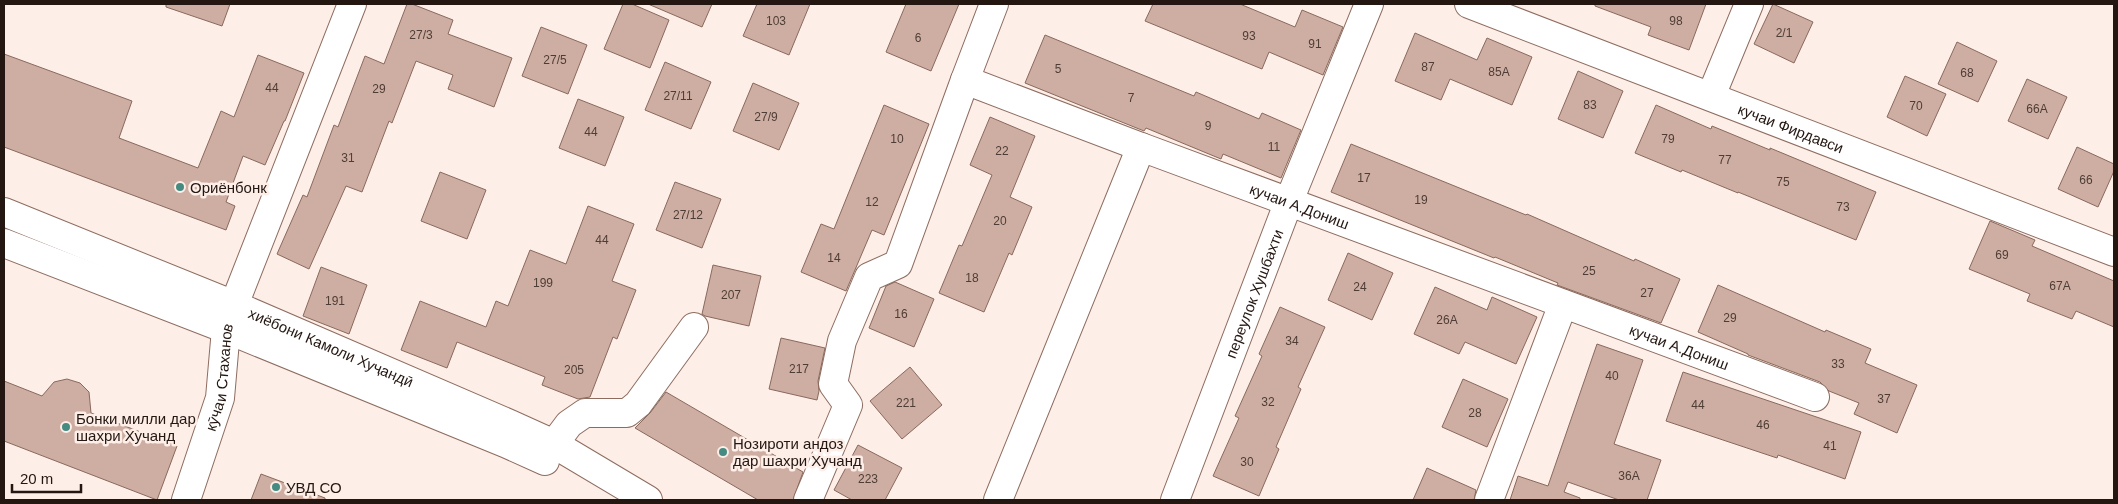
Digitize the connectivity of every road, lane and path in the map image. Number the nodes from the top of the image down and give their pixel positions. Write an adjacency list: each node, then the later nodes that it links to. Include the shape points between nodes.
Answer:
1 (352, 4): 14 (street, кӯчаи Стаханов)
2 (994, 4): 6 (street)
3 (1370, 4): 9 (street, переулок Хушбахти)
4 (1469, 4): 7 (street, кучаи Фирдавси)
5 (1749, 4): 7 (street)
6 (966, 80): 8 (street, кучаи А.Дониш); 21 (street, via 898,264 869,277 842,341 833,384 848,405)
7 (1711, 96): 12 (street, кучаи Фирдавси)
8 (1141, 147): 9 (street, кучаи А.Дониш); 22 (street)
9 (1289, 201): 13 (street, кучаи А.Дониш); 23 (street, переулок Хушбахти)
10 (4, 212): 14 (street, хиёбони Камоли Хуҷандӣ)
11 (4, 243): 14 (street, хиёбони Камоли Хуҷандӣ)
12 (2114, 252)
13 (1563, 304): 16 (street, кучаи А.Дониш); 24 (street)
14 (230, 317): 17 (street, хиёбони Камоли Хуҷандӣ); 18 (street, кӯчаи Стаханов, via 220,398); 19 (street, хиёбони Камоли Хуҷандӣ, via 542,460)
15 (694, 327): 17 (street, via 638,404 627,413 585,413 569,424)
16 (1815, 397)
17 (554, 444): 20 (street, хиёбони Камоли Хуҷандӣ)
18 (186, 500)
19 (613, 500)
20 (648, 500)
21 (808, 500)
22 (998, 500)
23 (1175, 500)
24 (1488, 500)

